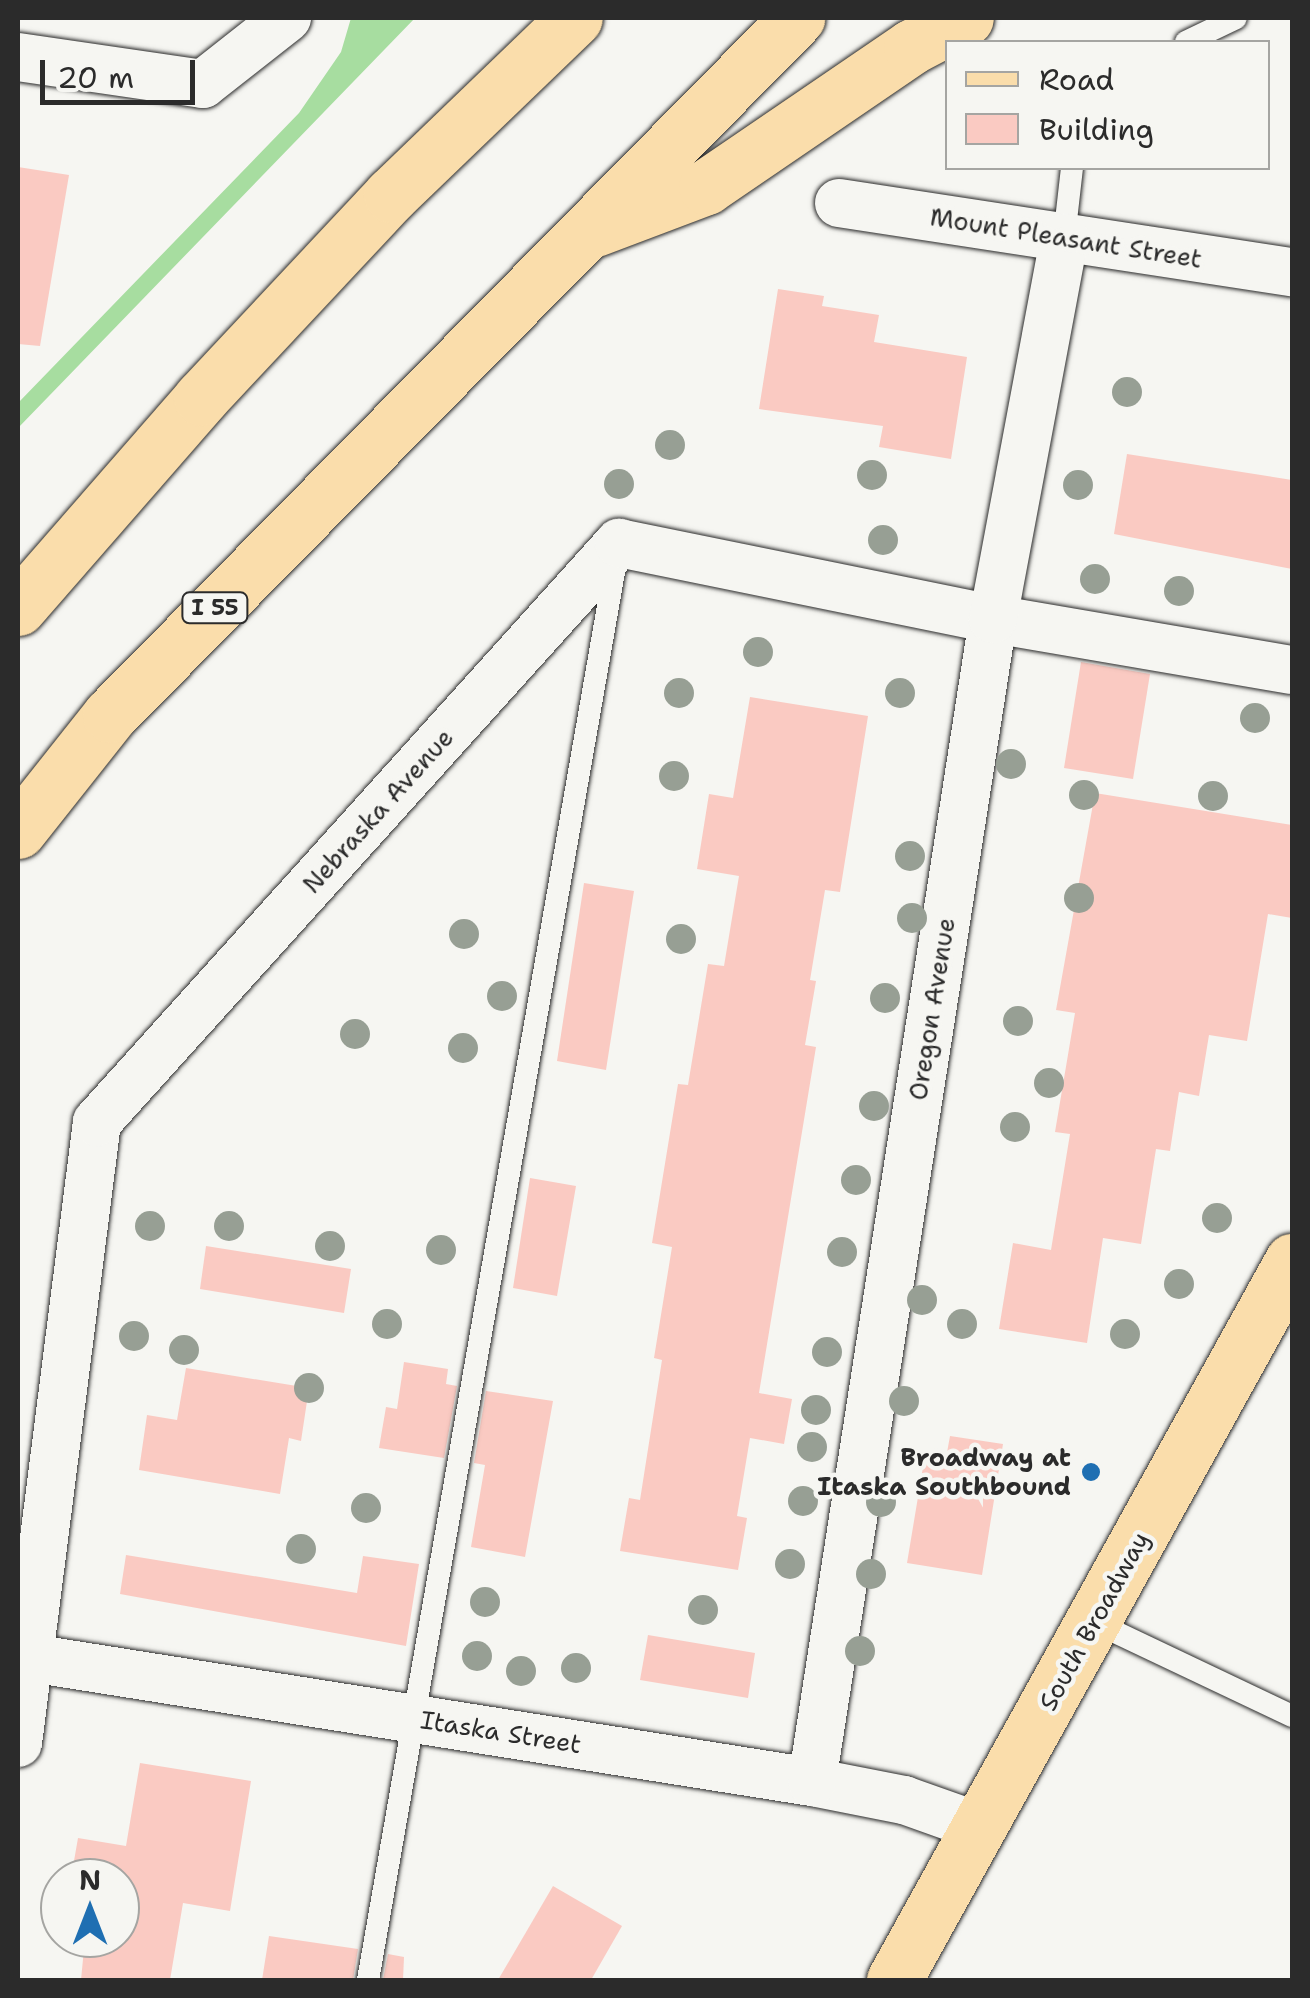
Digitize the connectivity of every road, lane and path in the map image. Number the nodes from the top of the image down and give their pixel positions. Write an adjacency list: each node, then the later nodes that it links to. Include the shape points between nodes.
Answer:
1 (287, 18): 8 (street, via 203,84)
2 (532, 18): 10 (main road)
3 (575, 18): 10 (main road)
4 (797, 18): 12 (main road, I 55)
5 (966, 18): 12 (main road, via 911,47 706,187)
6 (1236, 18): 7 (lane)
7 (1190, 40)
8 (18, 56)
9 (1072, 170): 13 (lane)
10 (392, 196): 16 (main road, via 201,398)
11 (838, 203): 13 (street, Mount Pleasant Street)
12 (574, 237): 19 (main road, I 55, via 110,715)
13 (1064, 238): 14 (street, Mount Pleasant Street); 17 (street, Oregon Avenue)
14 (1292, 272)
15 (619, 543): 17 (street); 22 (street, Nebraska Avenue, via 97,1122); 24 (lane)
16 (18, 608)
17 (993, 619): 18 (street); 26 (street, Oregon Avenue)
18 (1292, 670)
19 (18, 832)
20 (1292, 1261): 21 (main road, South Broadway)
21 (1094, 1622): 23 (lane); 27 (main road, South Broadway)
22 (24, 1657): 24 (street, Itaska Street); 25 (street, Nebraska Avenue)
23 (1292, 1716)
24 (415, 1718): 26 (street, Itaska Street); 28 (lane)
25 (18, 1743)
26 (812, 1782): 27 (street, Itaska Street, via 904,1800)
27 (980, 1827): 29 (main road, South Broadway)
28 (368, 1980)
29 (894, 1980)

